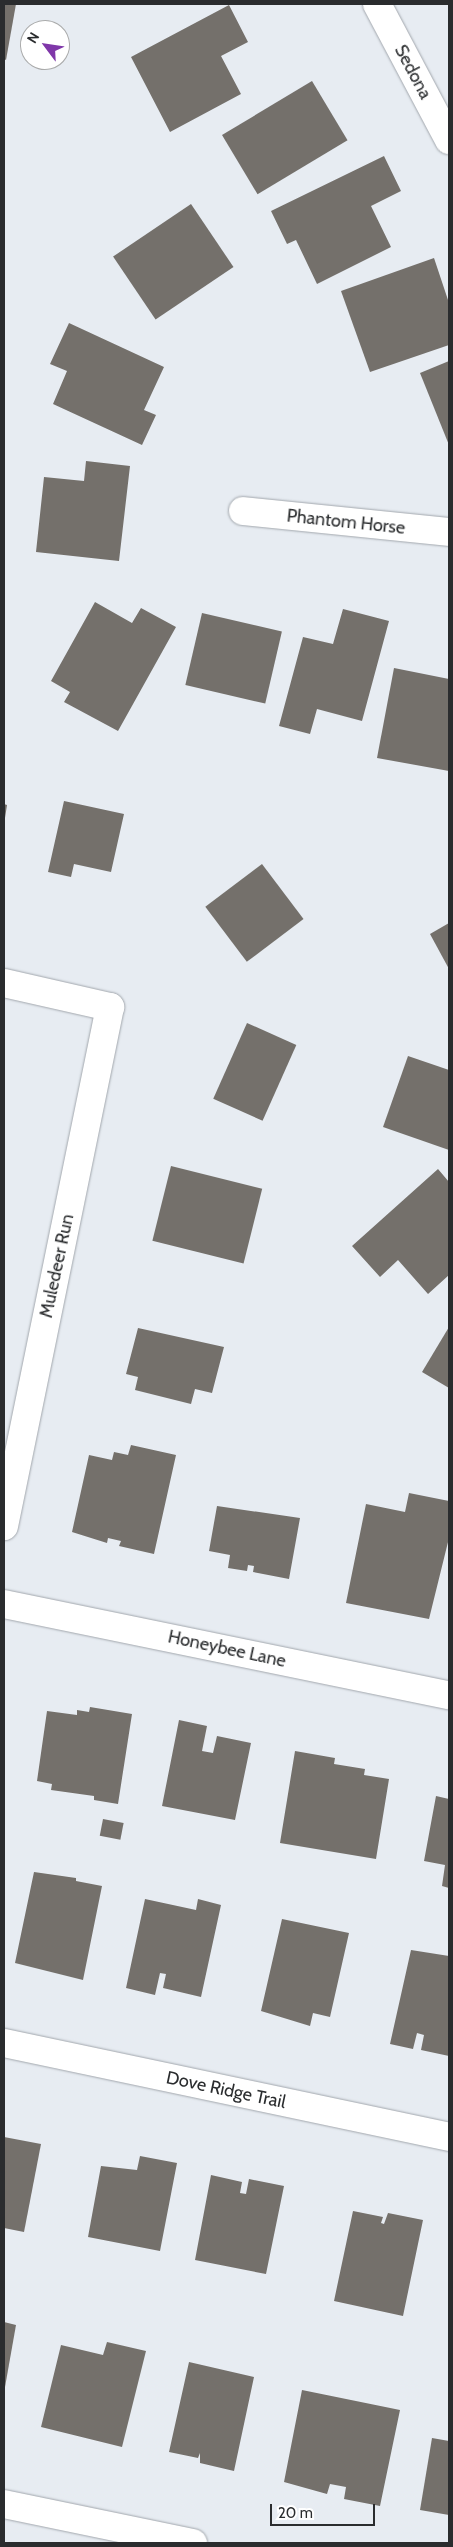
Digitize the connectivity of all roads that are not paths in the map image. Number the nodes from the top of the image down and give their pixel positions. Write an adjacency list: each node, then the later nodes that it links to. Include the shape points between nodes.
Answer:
1 (377, 4): 2 (street, Sedona)
2 (449, 140)
3 (243, 511): 4 (street, Phantom Horse)
4 (449, 532)
5 (4, 984): 6 (street, Muledeer Run, via 110,1007)
6 (4, 1526)
7 (4, 1604): 8 (street, Honeybee Lane)
8 (449, 1695)
9 (4, 2044): 10 (street, Dove Ridge Trail)
10 (449, 2137)
11 (4, 2504): 12 (street)
12 (193, 2543)

